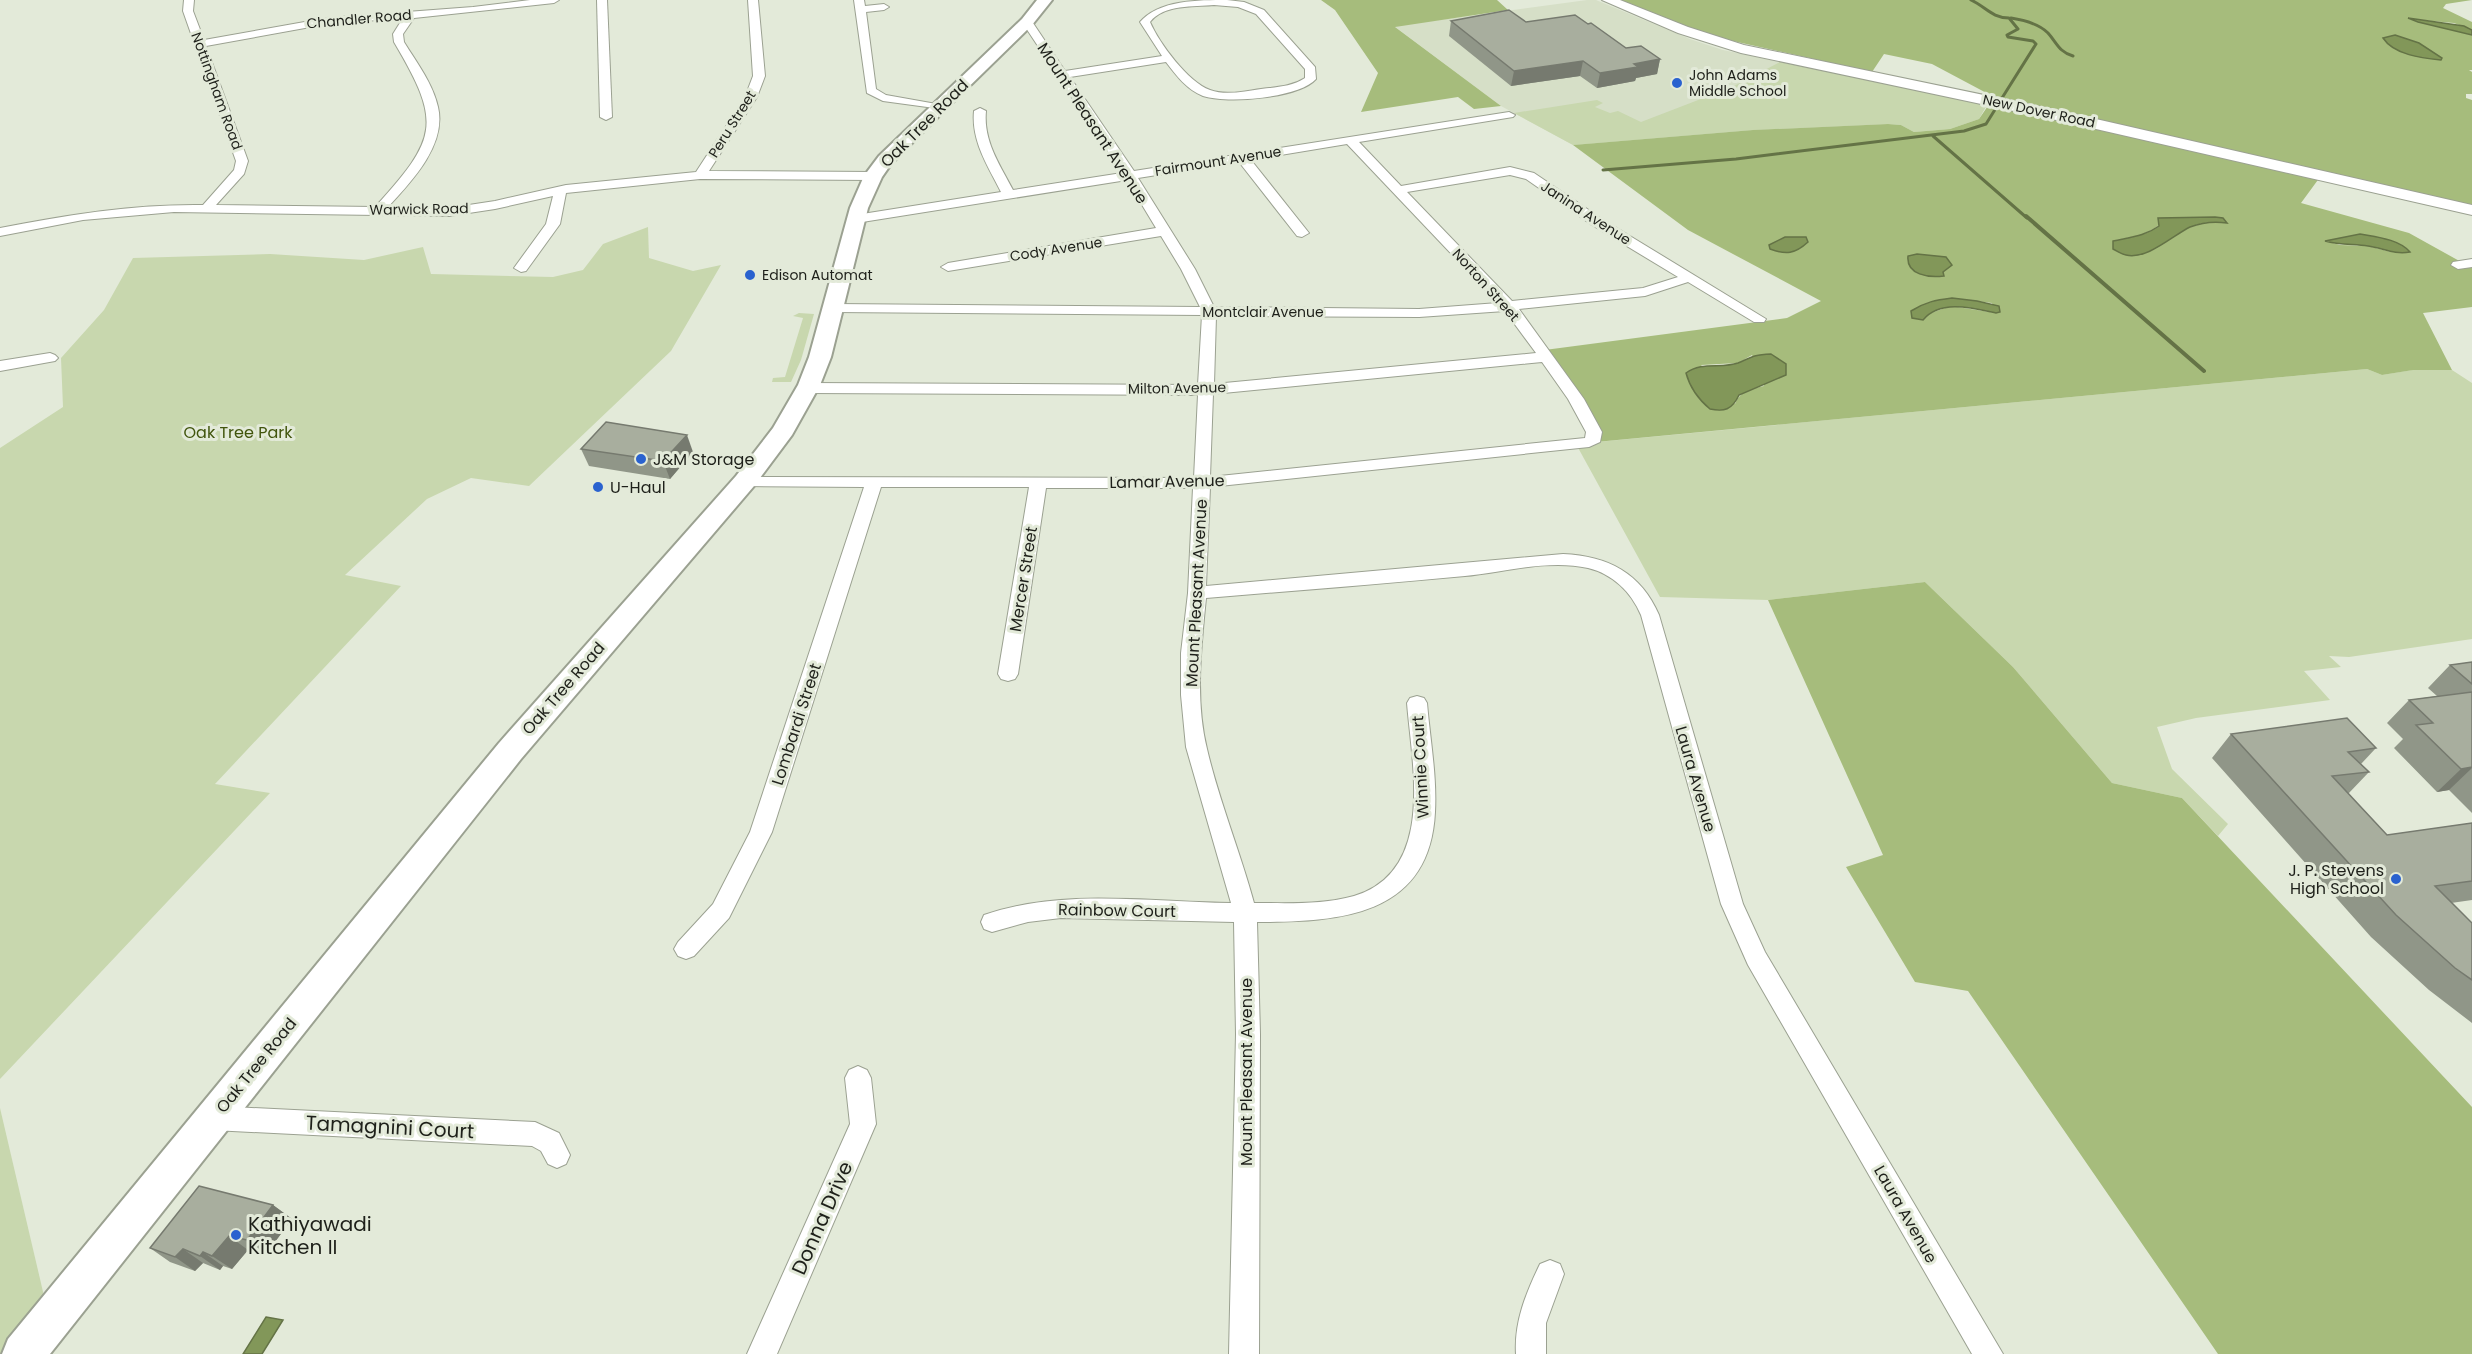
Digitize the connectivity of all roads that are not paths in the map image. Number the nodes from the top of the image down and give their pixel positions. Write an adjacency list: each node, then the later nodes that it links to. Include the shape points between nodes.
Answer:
1 (189, 0): 12 (street, Nottingham Road, via 188,11)
2 (554, 0): 10 (street, Chandler Road)
3 (602, 0): 18 (street)
4 (753, 0): 21 (street, Peru Street, via 759,76 751,97)
5 (1045, 0): 11 (main road, Oak Tree Road)
6 (1610, 0): 28 (street, New Dover Road, via 1741,49)
7 (1213, 1): 13 (street, via 1165,9 1146,19 1145,25); 13 (street, via 1240,4 1260,12 1311,69 1310,79 1290,88 1219,96 1192,87)
8 (860, 4): 9 (street); 15 (street, via 871,92 883,98)
9 (884, 7)
10 (411, 14): 12 (street, Chandler Road, via 327,21); 29 (street, via 398,34 399,42 426,90 434,118 432,132 405,182)
11 (1027, 22): 14 (street, Mount Pleasant Avenue); 15 (main road, Oak Tree Road)
12 (200, 44): 27 (street, Nottingham Road, via 242,160 240,171)
13 (1168, 58): 14 (street)
14 (1061, 75): 22 (street, Mount Pleasant Avenue)
15 (938, 107): 23 (main road, Oak Tree Road)
16 (980, 111): 26 (street, via 979,134)
17 (1509, 115): 19 (street, Fairmount Avenue)
18 (606, 117)
19 (1350, 140): 20 (street, Fairmount Avenue); 24 (street, Norton Street)
20 (1242, 157): 22 (street, Fairmount Avenue); 33 (street)
21 (700, 175): 23 (street, Warwick Road); 25 (street, Warwick Road, via 609,182)
22 (1130, 175): 26 (street, Fairmount Avenue); 31 (street, Mount Pleasant Avenue)
23 (873, 176): 30 (main road, Oak Tree Road)
24 (1398, 190): 36 (street, Janina Avenue, via 1521,172); 37 (street, Norton Street)
25 (560, 191): 29 (street, Warwick Road, via 449,212); 35 (street, via 553,224)
26 (1009, 195): 30 (street, Fairmount Avenue)
27 (208, 206): 29 (street, Warwick Road); 32 (street, Warwick Road, via 110,213)
28 (2472, 210)
29 (378, 211)
30 (856, 219): 38 (main road, Oak Tree Road)
31 (1164, 231): 34 (street, Cody Avenue); 39 (street, Mount Pleasant Avenue)
32 (0, 232)
33 (1302, 233)
34 (948, 267)
35 (521, 268)
36 (1688, 278): 37 (street, Montclair Avenue, via 1645,292); 40 (street, Janina Avenue)
37 (1509, 306): 39 (street, Montclair Avenue, via 1419,313); 41 (street, Norton Street)
38 (834, 308): 39 (street, Montclair Avenue); 44 (main road, Oak Tree Road)
39 (1209, 311): 45 (street, Mount Pleasant Avenue)
40 (1759, 319)
41 (1545, 357): 45 (street, Milton Avenue); 46 (street, Norton Street, via 1594,432 1594,440 1589,442)
42 (50, 358): 43 (street)
43 (0, 366)
44 (808, 388): 45 (street, Milton Avenue); 47 (main road, Oak Tree Road, via 784,430)
45 (1204, 390): 50 (street, Mount Pleasant Avenue)
46 (1551, 446): 50 (street, Lamar Avenue)
47 (745, 481): 48 (street, Lamar Avenue); 58 (main road, Oak Tree Road, via 510,751)
48 (874, 483): 49 (street, Lamar Avenue); 56 (street, Lombardi Street, via 761,831 721,911)
49 (1038, 483): 50 (street, Lamar Avenue); 52 (street, Mercer Street)
50 (1201, 483): 51 (street, Mount Pleasant Avenue)
51 (1197, 593): 54 (street, Mount Pleasant Avenue, via 1191,663 1196,747); 65 (street, Laura Avenue, via 1561,559 1593,563 1632,585 1650,615 1732,904 1756,958)
52 (1008, 674)
53 (1417, 703): 54 (street, Winnie Court, via 1425,818 1418,848 1401,876 1361,903 1305,911)
54 (1245, 913): 55 (street, Rainbow Court, via 1054,908 1021,912); 63 (street, Mount Pleasant Avenue, via 1248,1034)
55 (992, 922)
56 (686, 949)
57 (858, 1078): 62 (street, Donna Drive, via 863,1124)
58 (213, 1119): 59 (street, Tamagnini Court, via 535,1134 550,1142); 61 (main road, Oak Tree Road)
59 (557, 1155)
60 (1550, 1274): 64 (street, via 1537,1301 1529,1344)
61 (23, 1354)
62 (762, 1354)
63 (1244, 1354)
64 (1531, 1354)
65 (1988, 1354)

